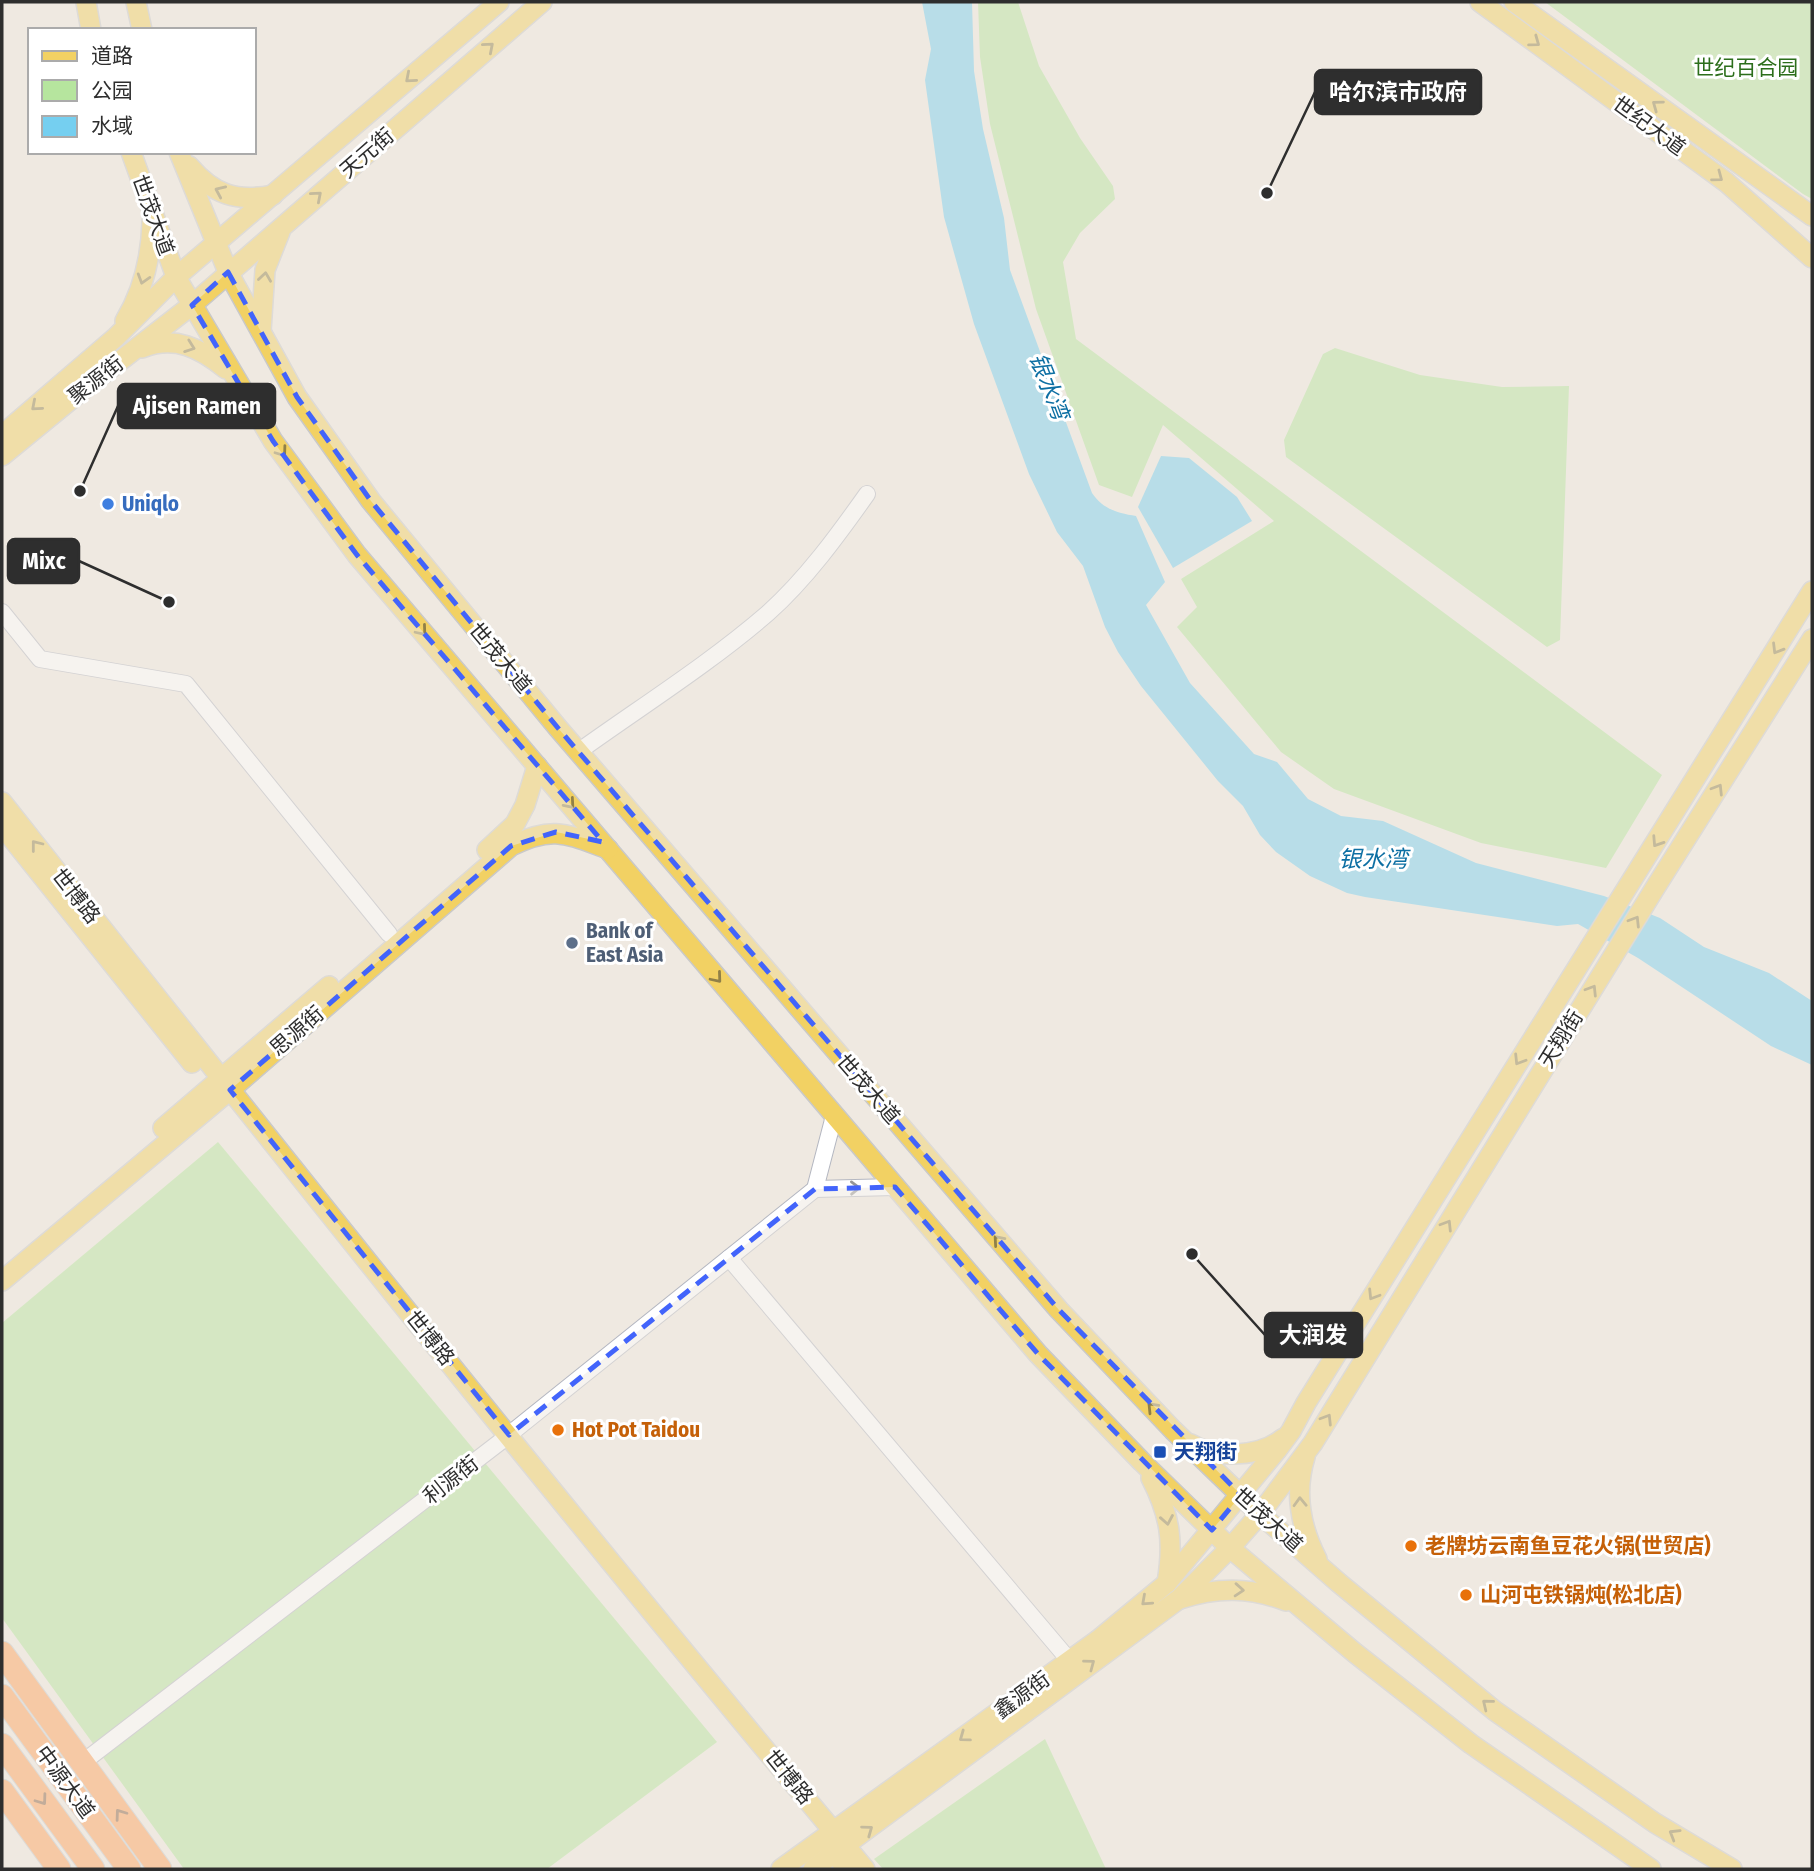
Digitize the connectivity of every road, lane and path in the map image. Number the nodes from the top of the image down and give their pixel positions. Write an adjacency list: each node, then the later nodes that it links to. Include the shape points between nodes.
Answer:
1 (86, 2): 7 (main road)
2 (136, 2): 8 (main road)
3 (499, 2): 12 (main road, 天元街, one-way to 12)
4 (542, 2): 15 (main road, 天元街, one-way to 4)
5 (1480, 2): 17 (main road, 世纪大道, one-way to 17, via 1726,182)
6 (1514, 2): 14 (main road, 世纪大道, one-way to 6)
7 (91, 28)
8 (142, 28)
9 (132, 154): 13 (main road, 世茂大道)
10 (179, 154): 16 (main road, 世茂大道)
11 (180, 154): 12 (main road, one-way to 11, via 237,198 220,192 204,183)
12 (274, 195): 16 (main road, 天元街)
13 (152, 214): 19 (main road, 世茂大道); 22 (main road, one-way to 22, via 145,272 134,306)
14 (1812, 216)
15 (283, 225): 18 (main road, 天元街); 21 (main road, one-way to 15, via 265,270)
16 (217, 244): 18 (main road, 世茂大道); 19 (main road, 天元街)
17 (1812, 258)
18 (228, 272): 20 (main road, 天元街); 21 (main road, 世茂大道)
19 (176, 277): 20 (main road, 世茂大道); 22 (main road, 聚源街)
20 (192, 305): 23 (main road, 聚源街); 24 (main road, 世茂大道)
21 (261, 332): 31 (main road, 世茂大道, via 297,397 371,501)
22 (116, 337): 25 (main road, 聚源街, one-way to 25)
23 (131, 352): 24 (main road, one-way to 24, via 160,342 185,344 211,357); 26 (main road, 聚源街)
24 (238, 382): 32 (main road, 世茂大道, one-way to 32, via 274,441 357,555)
25 (2, 435)
26 (2, 456)
27 (867, 494): 31 (street, via 844,527 769,611)
28 (1812, 591): 45 (main road, 天翔街, one-way to 45)
29 (2, 612): 36 (street, via 40,659 186,684)
30 (1812, 639): 47 (main road, 天翔街, one-way to 30)
31 (578, 752): 44 (main road, 世茂大道, one-way to 31, via 1059,1310)
32 (537, 766): 35 (main road, 世茂大道, one-way to 35); 36 (main road, 思源街, via 515,824)
33 (2, 802): 37 (main road, 世博路, one-way to 33)
34 (2, 826): 37 (main road, 世博路)
35 (609, 849): 37 (main road, 思源街, via 556,832 511,846); 38 (main road, 世茂大道, one-way to 38)
36 (389, 934): 37 (main road, 思源街)
37 (220, 1088): 42 (main road, 思源街); 43 (main road, 思源街); 46 (main road, 世博路)
38 (834, 1116): 39 (main road, 世茂大道); 40 (street)
39 (895, 1187): 40 (street, one-way to 39); 48 (main road, 世茂大道, via 1038,1354)
40 (815, 1189): 41 (street, 利源街)
41 (729, 1258): 46 (street, 利源街); 58 (street)
42 (2, 1269)
43 (2, 1282)
44 (1173, 1430): 45 (main road, via 1195,1446 1218,1453 1274,1445); 49 (main road, 世茂大道)
45 (1291, 1431): 49 (main road, 天翔街)
46 (504, 1438): 61 (street, 利源街); 63 (main road, 世博路)
47 (1313, 1443): 50 (main road, 天翔街); 54 (main road, one-way to 47, via 1320,1564 1301,1521 1300,1474)
48 (1142, 1462): 51 (main road, 世茂大道); 53 (main road, one-way to 53, via 1168,1523)
49 (1241, 1495): 50 (main road, 世茂大道); 51 (main road, 鑫源街)
50 (1260, 1514): 52 (main road, 鑫源街); 54 (main road, 世茂大道)
51 (1212, 1530): 52 (main road, 世茂大道); 53 (main road, 鑫源街)
52 (1230, 1548): 55 (main road, 鑫源街); 56 (main road, 世茂大道)
53 (1167, 1583): 58 (main road, 鑫源街, one-way to 58)
54 (1339, 1583): 73 (main road, 世茂大道, one-way to 54, via 1655,1823 1495,1711)
55 (1179, 1600): 56 (main road, one-way to 56, via 1207,1591 1246,1590); 63 (main road, 鑫源街, one-way to 55)
56 (1299, 1606): 72 (main road, 世茂大道, via 1471,1744)
57 (2, 1653): 61 (highway)
58 (1069, 1660): 63 (main road, 鑫源街, one-way to 63)
59 (2, 1696): 66 (highway, 中源大道)
60 (2, 1745): 65 (highway, 中源大道, one-way to 65)
61 (82, 1763): 67 (highway, one-way to 61)
62 (2, 1791): 64 (highway)
63 (834, 1842): 68 (main road, 鑫源街); 69 (main road, 鑫源街); 70 (main road, 世博路); 71 (main road, 世博路)
64 (59, 1869)
65 (93, 1869)
66 (129, 1869)
67 (160, 1869)
68 (781, 1869)
69 (813, 1869)
70 (847, 1869)
71 (865, 1869)
72 (1651, 1869)
73 (1732, 1869)

